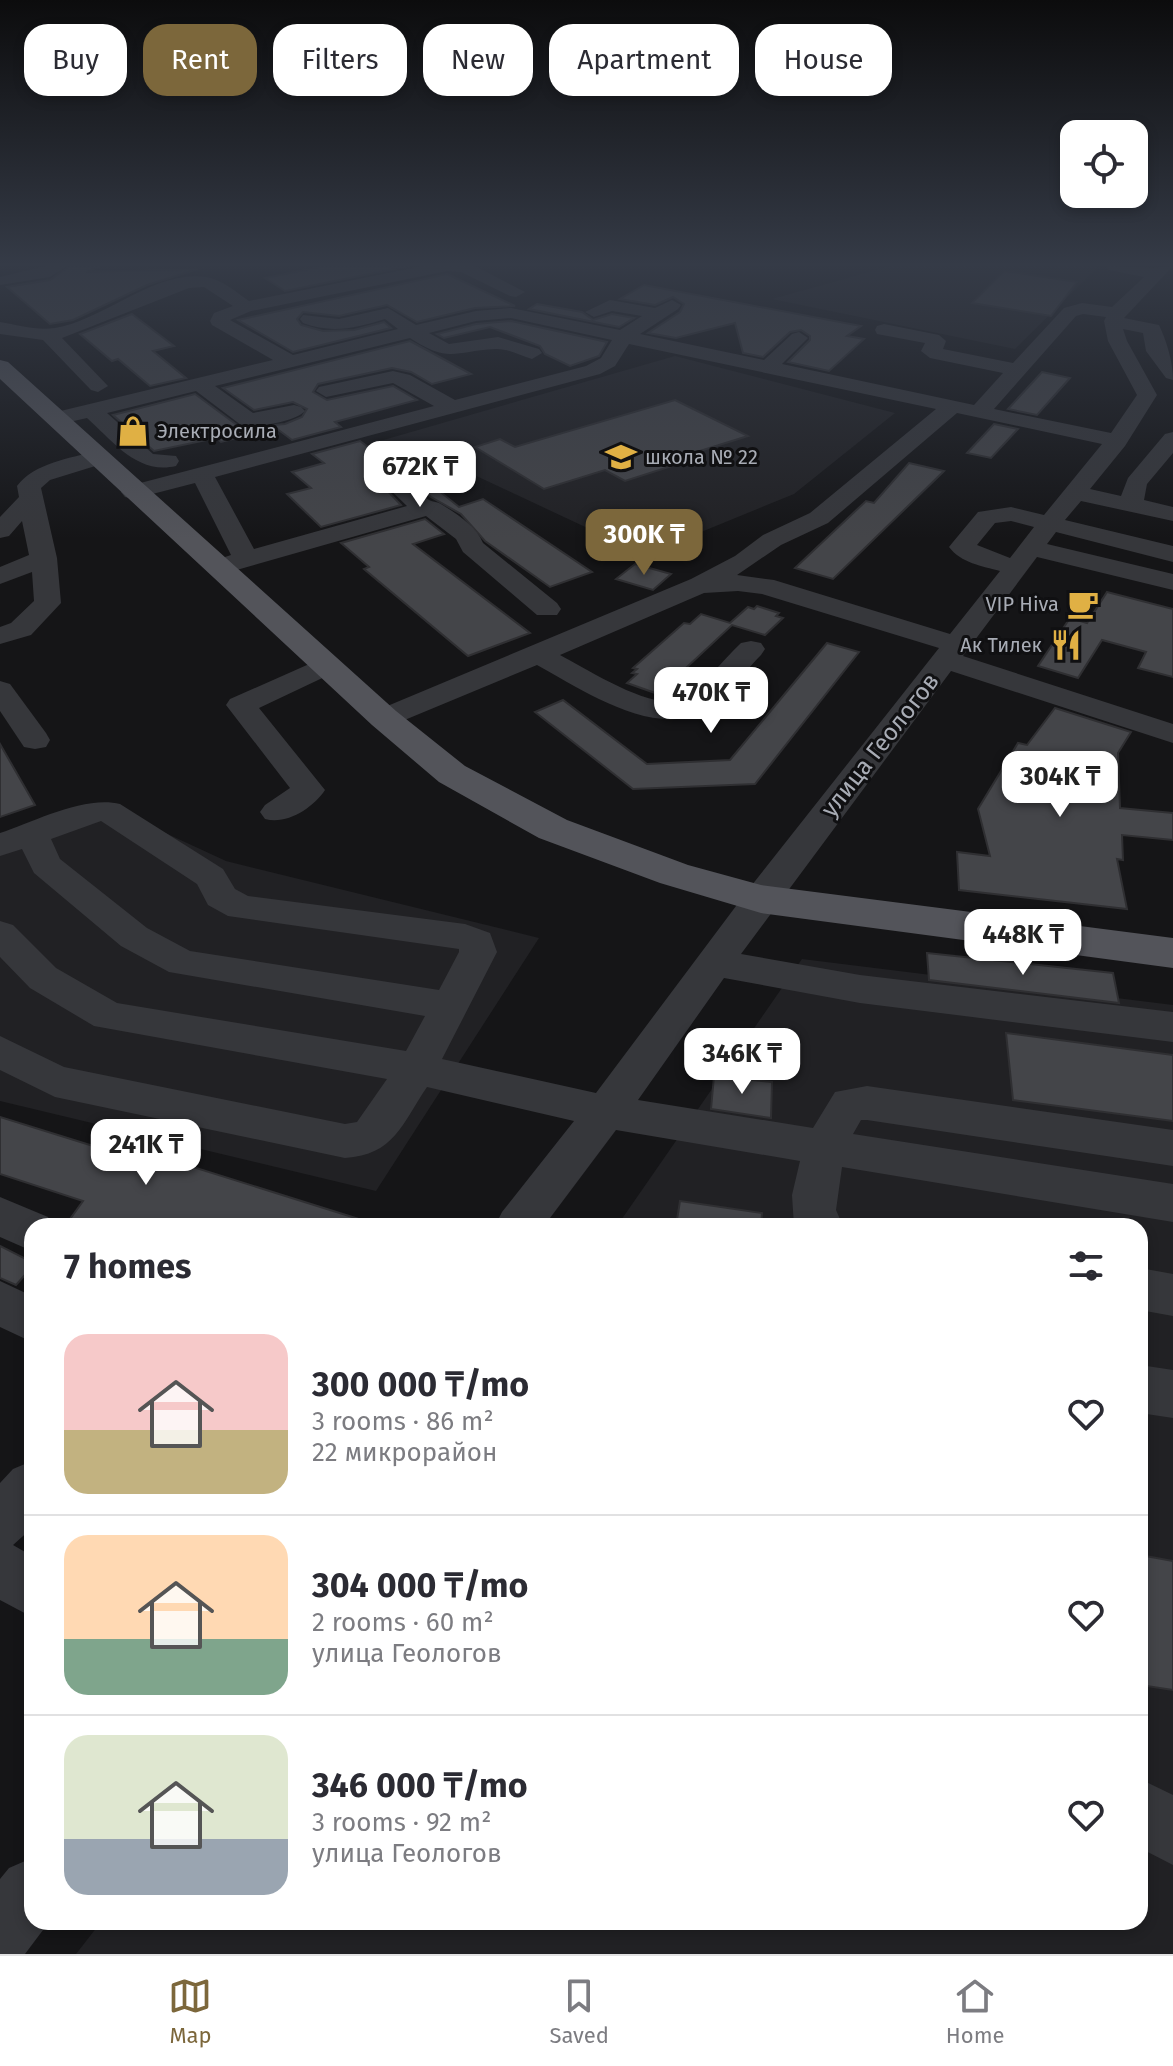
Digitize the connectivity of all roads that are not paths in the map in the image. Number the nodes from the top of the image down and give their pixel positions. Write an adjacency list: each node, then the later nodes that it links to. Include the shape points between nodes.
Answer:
1 (70, 357): 19 (street)
2 (283, 357): 12 (street)
3 (311, 357): 12 (street)
4 (462, 357): 13 (street)
5 (611, 357): 22 (street, via 593,370)
6 (721, 357): 15 (street)
7 (778, 357): 15 (street)
8 (953, 357): 16 (street)
9 (1028, 357): 16 (street)
10 (1128, 357): 28 (street, улица Геологов, via 1147,395)
11 (1161, 357): 17 (street)
12 (291, 362): 18 (street)
13 (478, 366)
14 (0, 367): 26 (main road)
15 (768, 367): 21 (street)
16 (1016, 370): 25 (street)
17 (1173, 374)
18 (198, 383): 23 (street); 24 (street, via 249,420)
19 (98, 386)
20 (326, 391): 22 (street, via 393,377)
21 (954, 405): 25 (street); 50 (street, via 819,518)
22 (451, 407): 31 (street)
23 (92, 411): 26 (street); 30 (street, via 147,460)
24 (294, 411)
25 (980, 411): 28 (street)
26 (56, 419): 29 (main road)
27 (1173, 439): 38 (street, via 1136,483)
28 (1117, 441): 36 (street, улица Геологов)
29 (97, 458): 32 (street); 35 (main road)
30 (168, 461)
31 (202, 474): 35 (street); 47 (street)
32 (42, 475): 34 (street); 37 (street, via 29,486)
33 (390, 478): 39 (street, via 417,499)
34 (0, 486)
35 (133, 492): 47 (main road)
36 (1077, 493): 38 (street); 43 (street, улица Геологов)
37 (30, 499): 42 (street); 46 (street)
38 (1131, 505): 40 (street)
39 (420, 510): 44 (street); 51 (street, via 430,507 449,520 472,547)
40 (1173, 514)
41 (260, 526): 44 (street)
42 (0, 531)
43 (1033, 546): 45 (street); 49 (street); 54 (street, улица Геологов)
44 (276, 551): 47 (street)
45 (1173, 554)
46 (44, 558): 48 (street); 52 (street, via 48,603 21,629)
47 (233, 563): 56 (main road)
48 (0, 576)
49 (1173, 582)
50 (700, 585): 54 (street, via 765,586); 55 (street)
51 (547, 609)
52 (0, 636)
53 (751, 649): 55 (street, via 689,708 668,712 647,708)
54 (952, 652): 59 (street); 63 (street, улица Геологов)
55 (538, 654): 58 (street)
56 (325, 666): 58 (main road); 61 (street, via 241,705 309,790)
57 (0, 690): 60 (street)
58 (384, 718): 63 (main road, via 452,774 553,829 674,874)
59 (1173, 734)
60 (35, 740)
61 (277, 812)
62 (15, 839): 67 (street, via 134,937 182,963); 67 (street, via 108,811 211,877 221,897 241,907 465,937 477,942 478,952)
63 (761, 899): 65 (main road); 66 (street, улица Геологов)
64 (0, 934): 70 (street, via 43,978 108,1016)
65 (1173, 953)
66 (715, 963): 68 (street, via 860,989); 71 (street, улица Геологов)
67 (449, 1006): 70 (street)
68 (1173, 1027)
69 (0, 1051): 70 (street, via 55,1081 345,1141 372,1134)
70 (417, 1069): 71 (street)
71 (606, 1112): 72 (street); 76 (street, улица Геологов)
72 (826, 1148): 73 (street, via 840,1113 850,1104 867,1103); 74 (street); 77 (street, via 811,1208)
73 (1173, 1148)
74 (1173, 1203)
75 (0, 1216): 78 (street)
76 (524, 1218)
77 (814, 1218)
78 (24, 1227)
79 (1148, 1290): 80 (street)
80 (1173, 1295)
81 (0, 1303): 82 (street)
82 (24, 1316)
83 (1148, 1390): 84 (street)
84 (1173, 1394)
85 (24, 1497): 86 (street)
86 (0, 1523)
87 (0, 1567): 88 (street)
88 (24, 1584)
89 (1148, 1816): 90 (street)
90 (1173, 1833)
91 (24, 1901): 92 (street)
92 (0, 1932)

